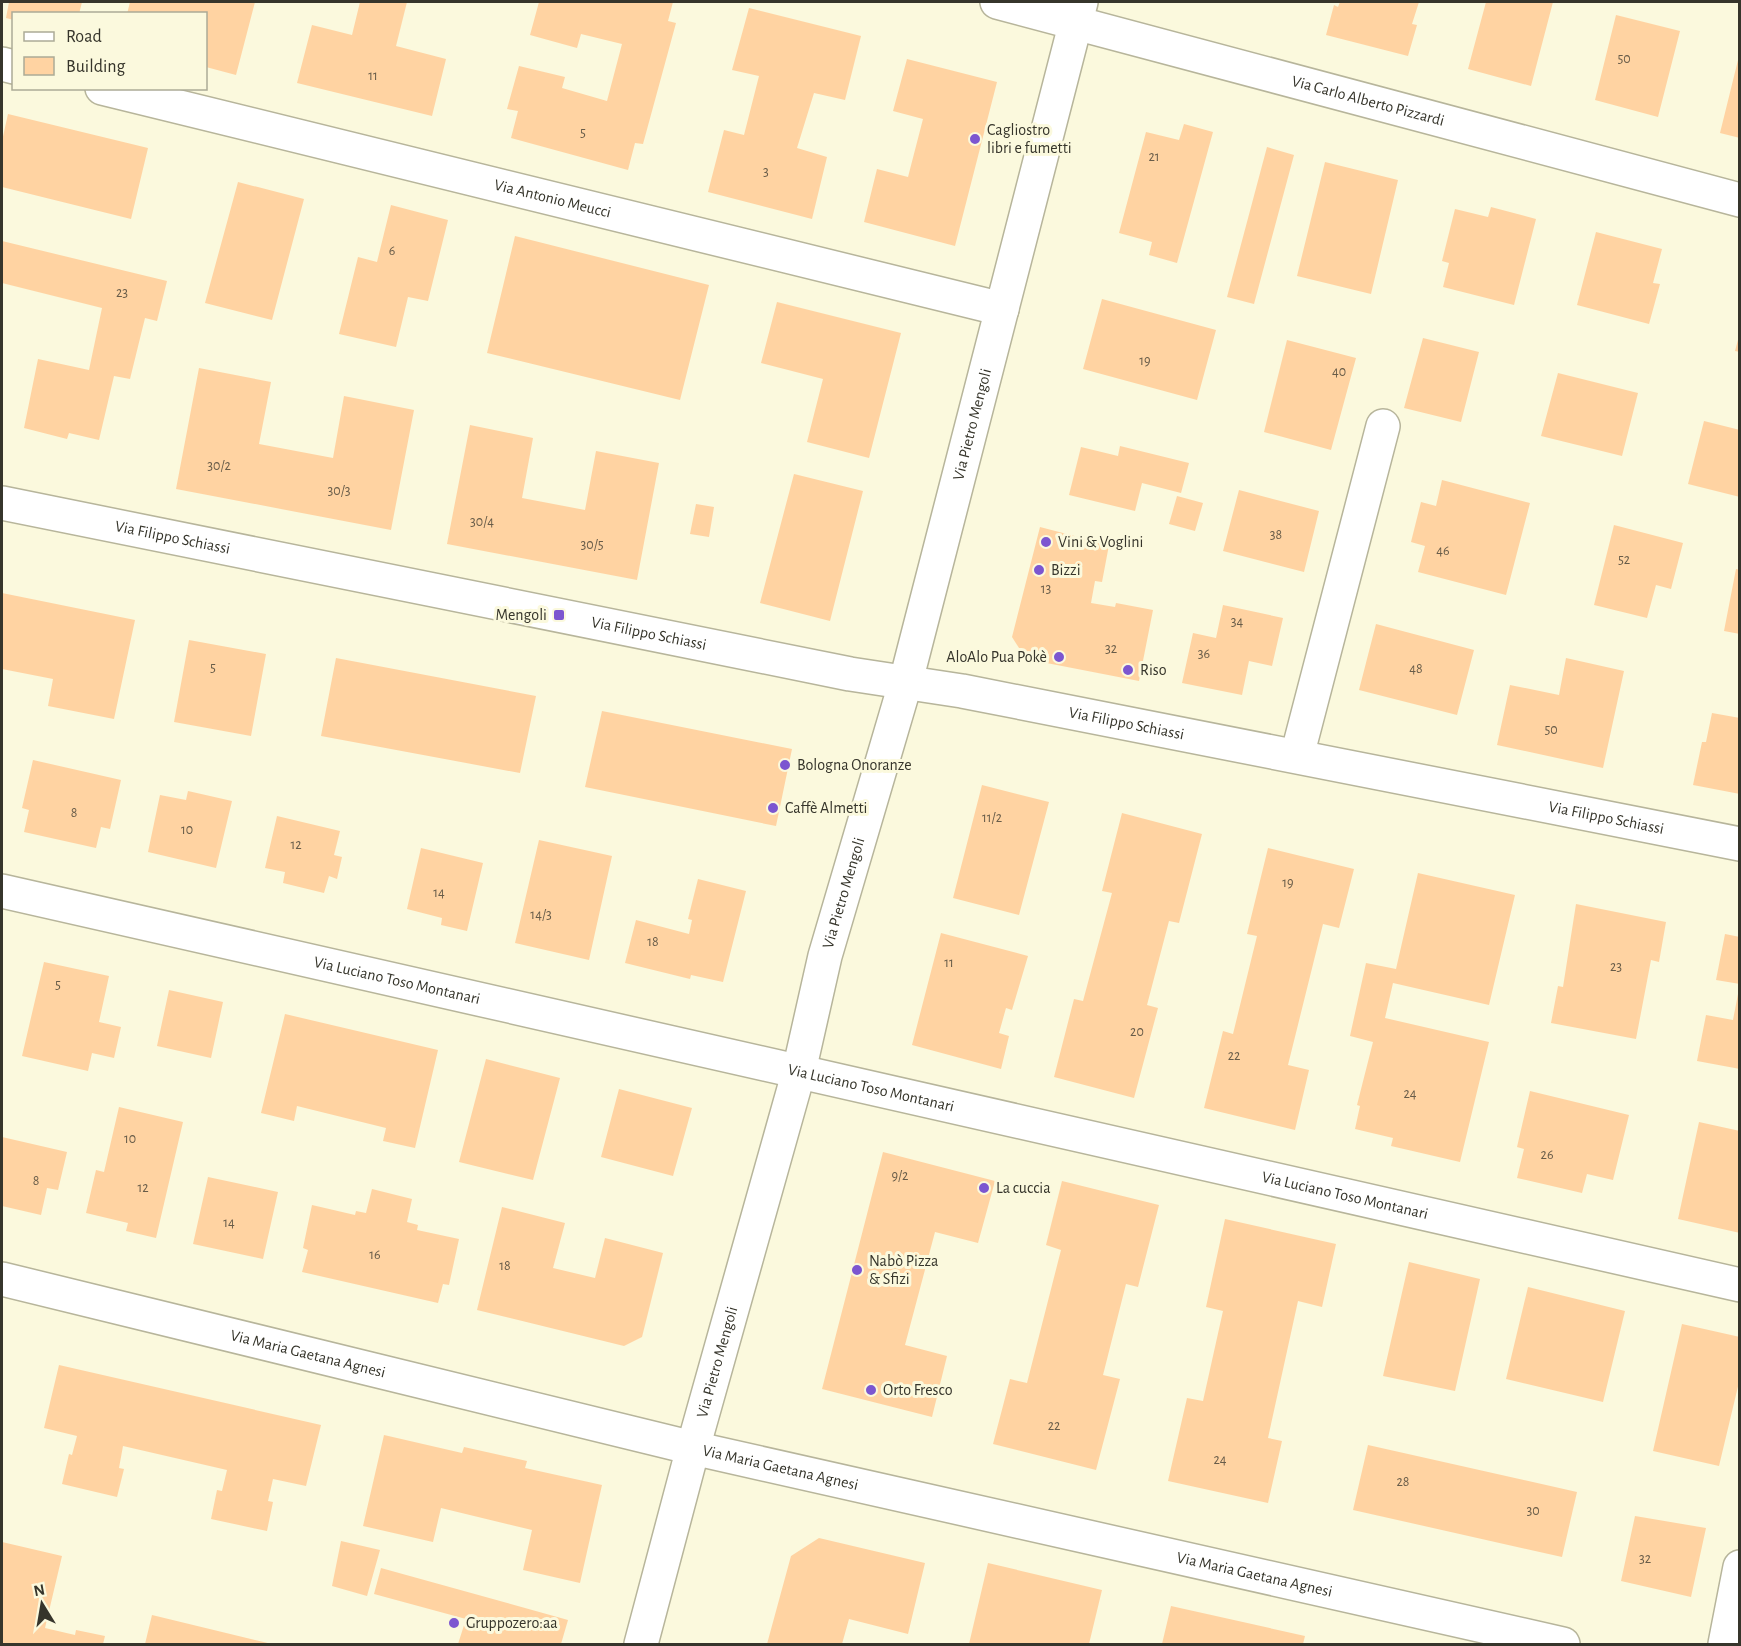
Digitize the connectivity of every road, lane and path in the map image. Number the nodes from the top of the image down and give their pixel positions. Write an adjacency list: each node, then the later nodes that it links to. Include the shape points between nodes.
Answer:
1 (997, 2): 2 (street, Via Carlo Alberto Pizzardi)
2 (1078, 12): 4 (street, Via Carlo Alberto Pizzardi); 5 (street, Via Pietro Mengoli)
3 (110, 90): 5 (street, Via Antonio Meucci)
4 (1740, 200)
5 (1002, 309): 8 (street, Via Pietro Mengoli)
6 (1383, 426): 9 (street)
7 (2, 503): 8 (street, Via Filippo Schiassi, via 838,672)
8 (906, 681): 9 (street, Via Filippo Schiassi); 12 (street, Via Pietro Mengoli, via 825,956)
9 (1297, 756): 10 (street, Via Filippo Schiassi)
10 (1740, 844)
11 (2, 891): 12 (street, Via Luciano Toso Montanari)
12 (799, 1071): 14 (street, Via Luciano Toso Montanari); 15 (street, Via Pietro Mengoli)
13 (2, 1279): 15 (street, Via Maria Gaetana Agnesi)
14 (1740, 1285)
15 (693, 1448): 17 (street, Via Pietro Mengoli); 18 (street, Via Maria Gaetana Agnesi)
16 (1740, 1567): 19 (street)
17 (641, 1644)
18 (1563, 1644)
19 (1725, 1644)

